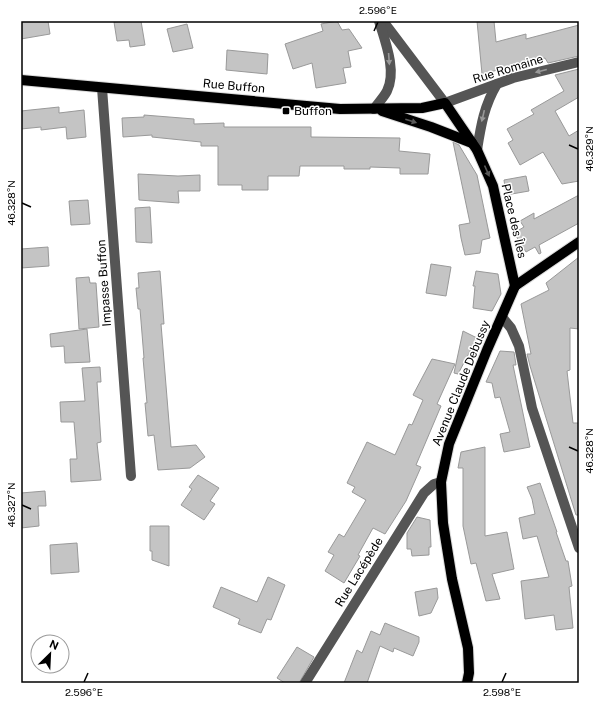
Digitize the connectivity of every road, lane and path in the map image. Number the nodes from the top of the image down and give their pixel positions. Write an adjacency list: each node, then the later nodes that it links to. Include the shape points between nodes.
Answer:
1 (379, 21): 8 (street, one-way to 8, via 390,54 390,73 389,86)
2 (382, 21): 7 (street)
3 (579, 62): 5 (street, Rue Romaine, one-way to 5)
4 (21, 80): 6 (main road, Rue Buffon)
5 (497, 84): 7 (street, Rue Romaine); 9 (street, one-way to 9, via 489,97)
6 (102, 88): 8 (main road, Rue Buffon, via 340,109); 13 (street, Impasse Buffon)
7 (445, 103): 8 (main road, Rue Buffon, via 422,108); 9 (main road, Place des Îles)
8 (374, 109): 9 (main road, one-way to 9)
9 (475, 146): 11 (main road, Place des Îles, one-way to 11, via 494,186)
10 (579, 242): 11 (main road)
11 (515, 286): 12 (main road, Avenue Claude Debussy)
12 (502, 317): 14 (main road, Avenue Claude Debussy, via 449,444); 15 (street, via 512,328 520,346 532,408)
13 (131, 476)
14 (442, 482): 16 (street, Rue Lacépède, via 434,484 424,493); 17 (main road, Avenue Claude Debussy, via 445,537 468,648)
15 (579, 548)
16 (306, 683)
17 (467, 683)

